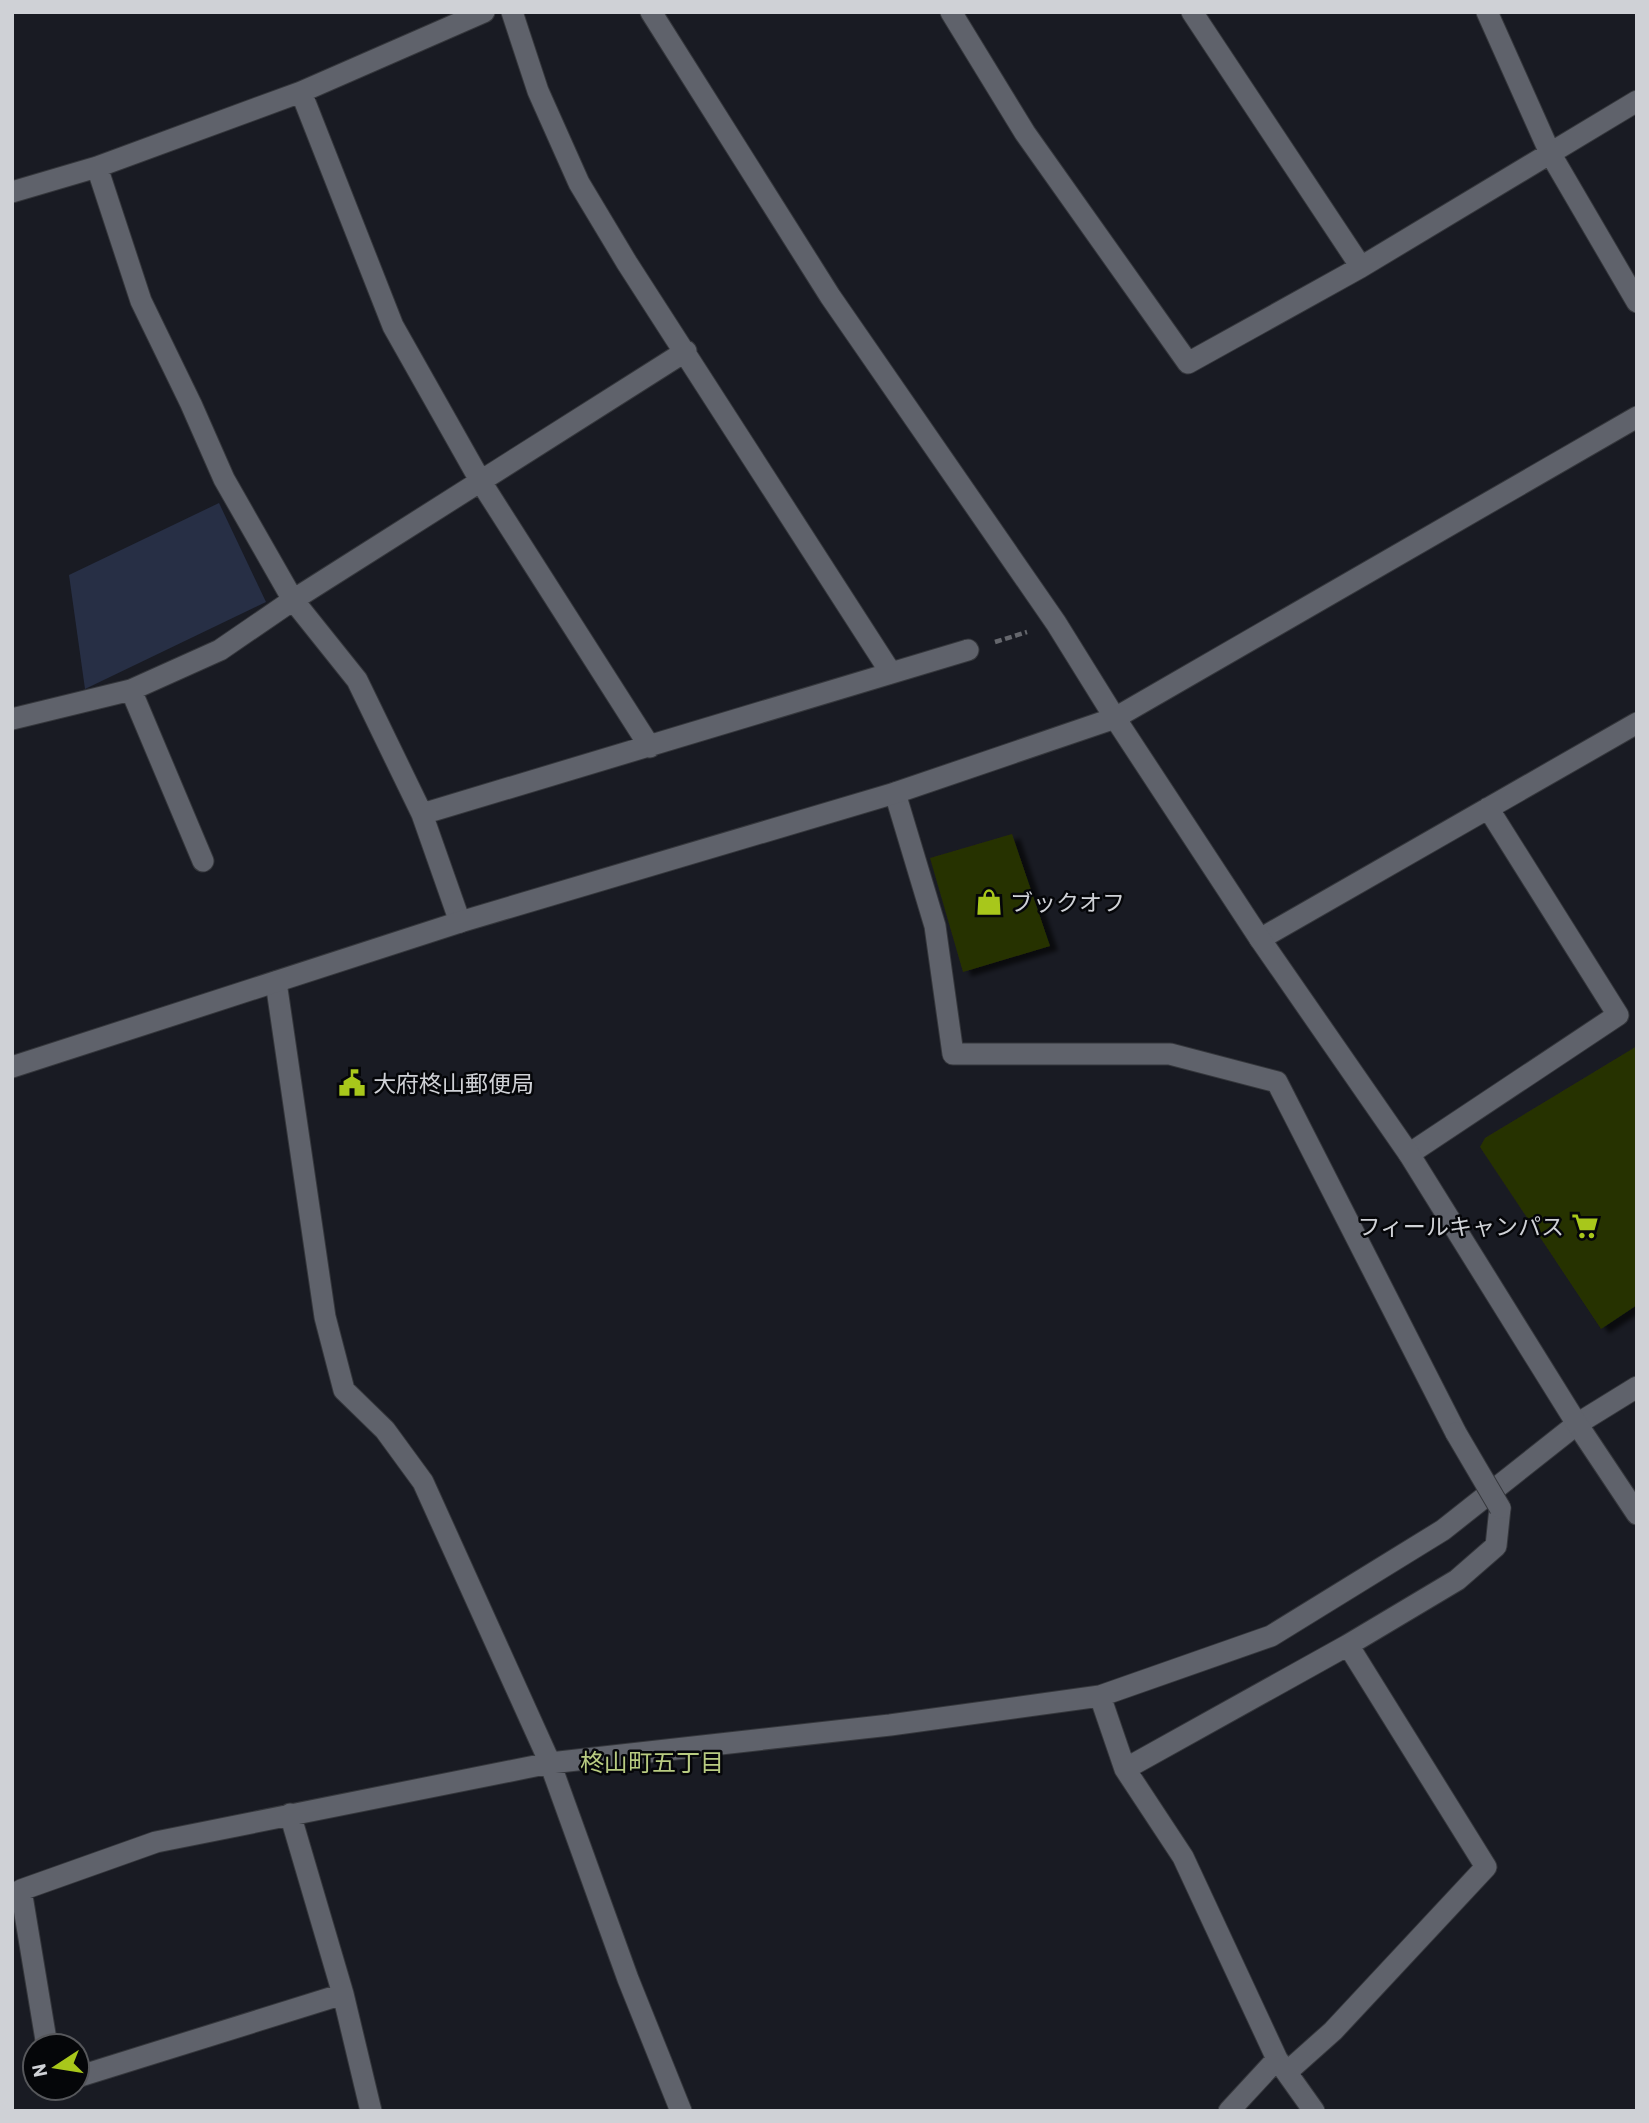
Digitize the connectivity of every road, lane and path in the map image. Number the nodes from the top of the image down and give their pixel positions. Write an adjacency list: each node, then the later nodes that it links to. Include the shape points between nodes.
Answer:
1 (484, 12): 7 (street)
2 (512, 12): 14 (street, via 538,90 579,183)
3 (651, 12): 18 (street, via 830,296)
4 (951, 12): 12 (street, via 1025,133 1188,363)
5 (1192, 12): 12 (street)
6 (1487, 12): 9 (street)
7 (301, 92): 10 (street); 16 (street, via 393,326)
8 (1637, 101): 9 (street)
9 (1550, 153): 12 (street); 13 (street)
10 (97, 166): 11 (street); 17 (street, via 141,301 223,479)
11 (12, 192)
12 (1361, 267)
13 (1637, 302)
14 (686, 351): 16 (street); 19 (street, via 891,673)
15 (1637, 417): 21 (street)
16 (481, 482): 17 (street); 24 (street)
17 (293, 600): 20 (street, via 220,650); 27 (street, via 357,680)
18 (1056, 623): 19 (path); 21 (street)
19 (968, 650): 24 (street)
20 (131, 690): 22 (street); 28 (street)
21 (1115, 718): 25 (street); 30 (street)
22 (12, 719)
23 (1637, 723): 26 (street)
24 (650, 747): 27 (street)
25 (895, 793): 29 (street); 37 (street, bridge, via 935,926 953,1054 1170,1054 1278,1082 1456,1433 1500,1508 1496,1546 1457,1580)
26 (1488, 808): 30 (street); 33 (street, via 1618,1014)
27 (422, 814): 29 (street)
28 (203, 861)
29 (460, 922): 31 (street)
30 (1260, 939): 33 (street)
31 (276, 982): 32 (street); 39 (street, via 325,1317 344,1390 385,1430 424,1482)
32 (12, 1067)
33 (1409, 1154): 35 (street)
34 (1637, 1387): 35 (street)
35 (1577, 1424): 36 (street); 38 (street, via 1443,1530 1271,1636)
36 (1637, 1514)
37 (1348, 1645): 40 (street); 44 (street, via 1486,1867 1333,2031)
38 (1100, 1696): 39 (street); 40 (street)
39 (550, 1763): 41 (street); 47 (street)
40 (1125, 1769): 44 (street, via 1183,1857)
41 (290, 1814): 42 (street); 43 (street, via 156,1842 21,1891)
42 (343, 1994): 45 (street); 46 (street)
43 (45, 2032)
44 (1282, 2065): 48 (street); 49 (street)
45 (91, 2073)
46 (371, 2111)
47 (681, 2111)
48 (1229, 2111)
49 (1314, 2111)

